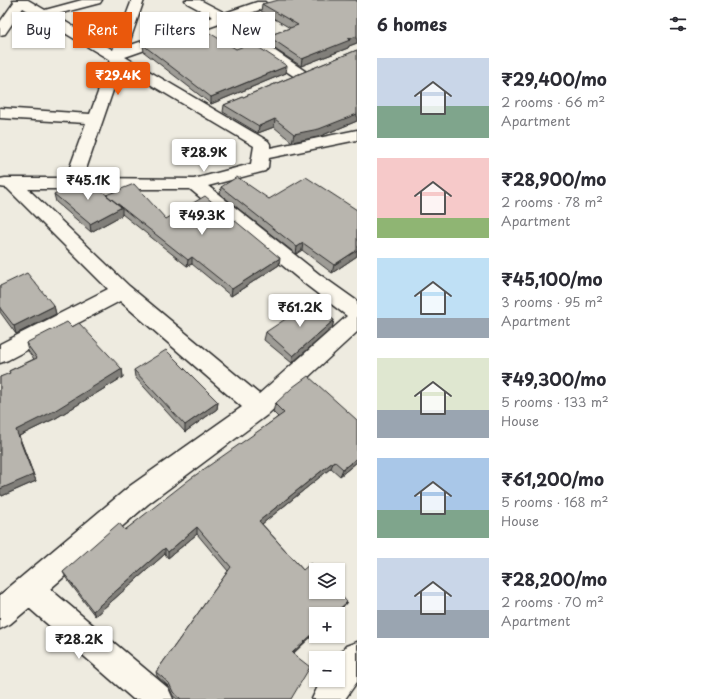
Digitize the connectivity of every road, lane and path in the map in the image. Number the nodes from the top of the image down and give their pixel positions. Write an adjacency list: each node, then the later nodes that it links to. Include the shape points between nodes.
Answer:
1 (20, 0): 6 (street); 12 (street)
2 (96, 0): 7 (street)
3 (138, 0): 14 (street)
4 (191, 0): 9 (street)
5 (262, 3): 8 (street)
6 (41, 12)
7 (51, 12)
8 (239, 12)
9 (217, 14)
10 (217, 21): 14 (street)
11 (65, 26): 14 (street)
12 (0, 31)
13 (261, 48): 16 (street)
14 (118, 56): 19 (street); 21 (street)
15 (314, 68): 16 (street)
16 (300, 74): 17 (street)
17 (286, 80)
18 (221, 106): 19 (street)
19 (207, 112): 23 (street, via 262,144)
20 (0, 113): 21 (street)
21 (95, 119): 25 (street)
22 (357, 135): 23 (street)
23 (261, 155): 26 (street, via 259,167)
24 (6, 183): 25 (street); 27 (street)
25 (73, 183): 26 (street)
26 (194, 184): 28 (street)
27 (122, 292): 30 (street); 31 (street)
28 (357, 312)
29 (357, 319): 31 (street)
30 (0, 354)
31 (259, 408): 32 (street, via 139,495)
32 (28, 589): 33 (street); 35 (street)
33 (0, 614)
34 (357, 658): 36 (street, via 334,687)
35 (157, 699)
36 (328, 699)

